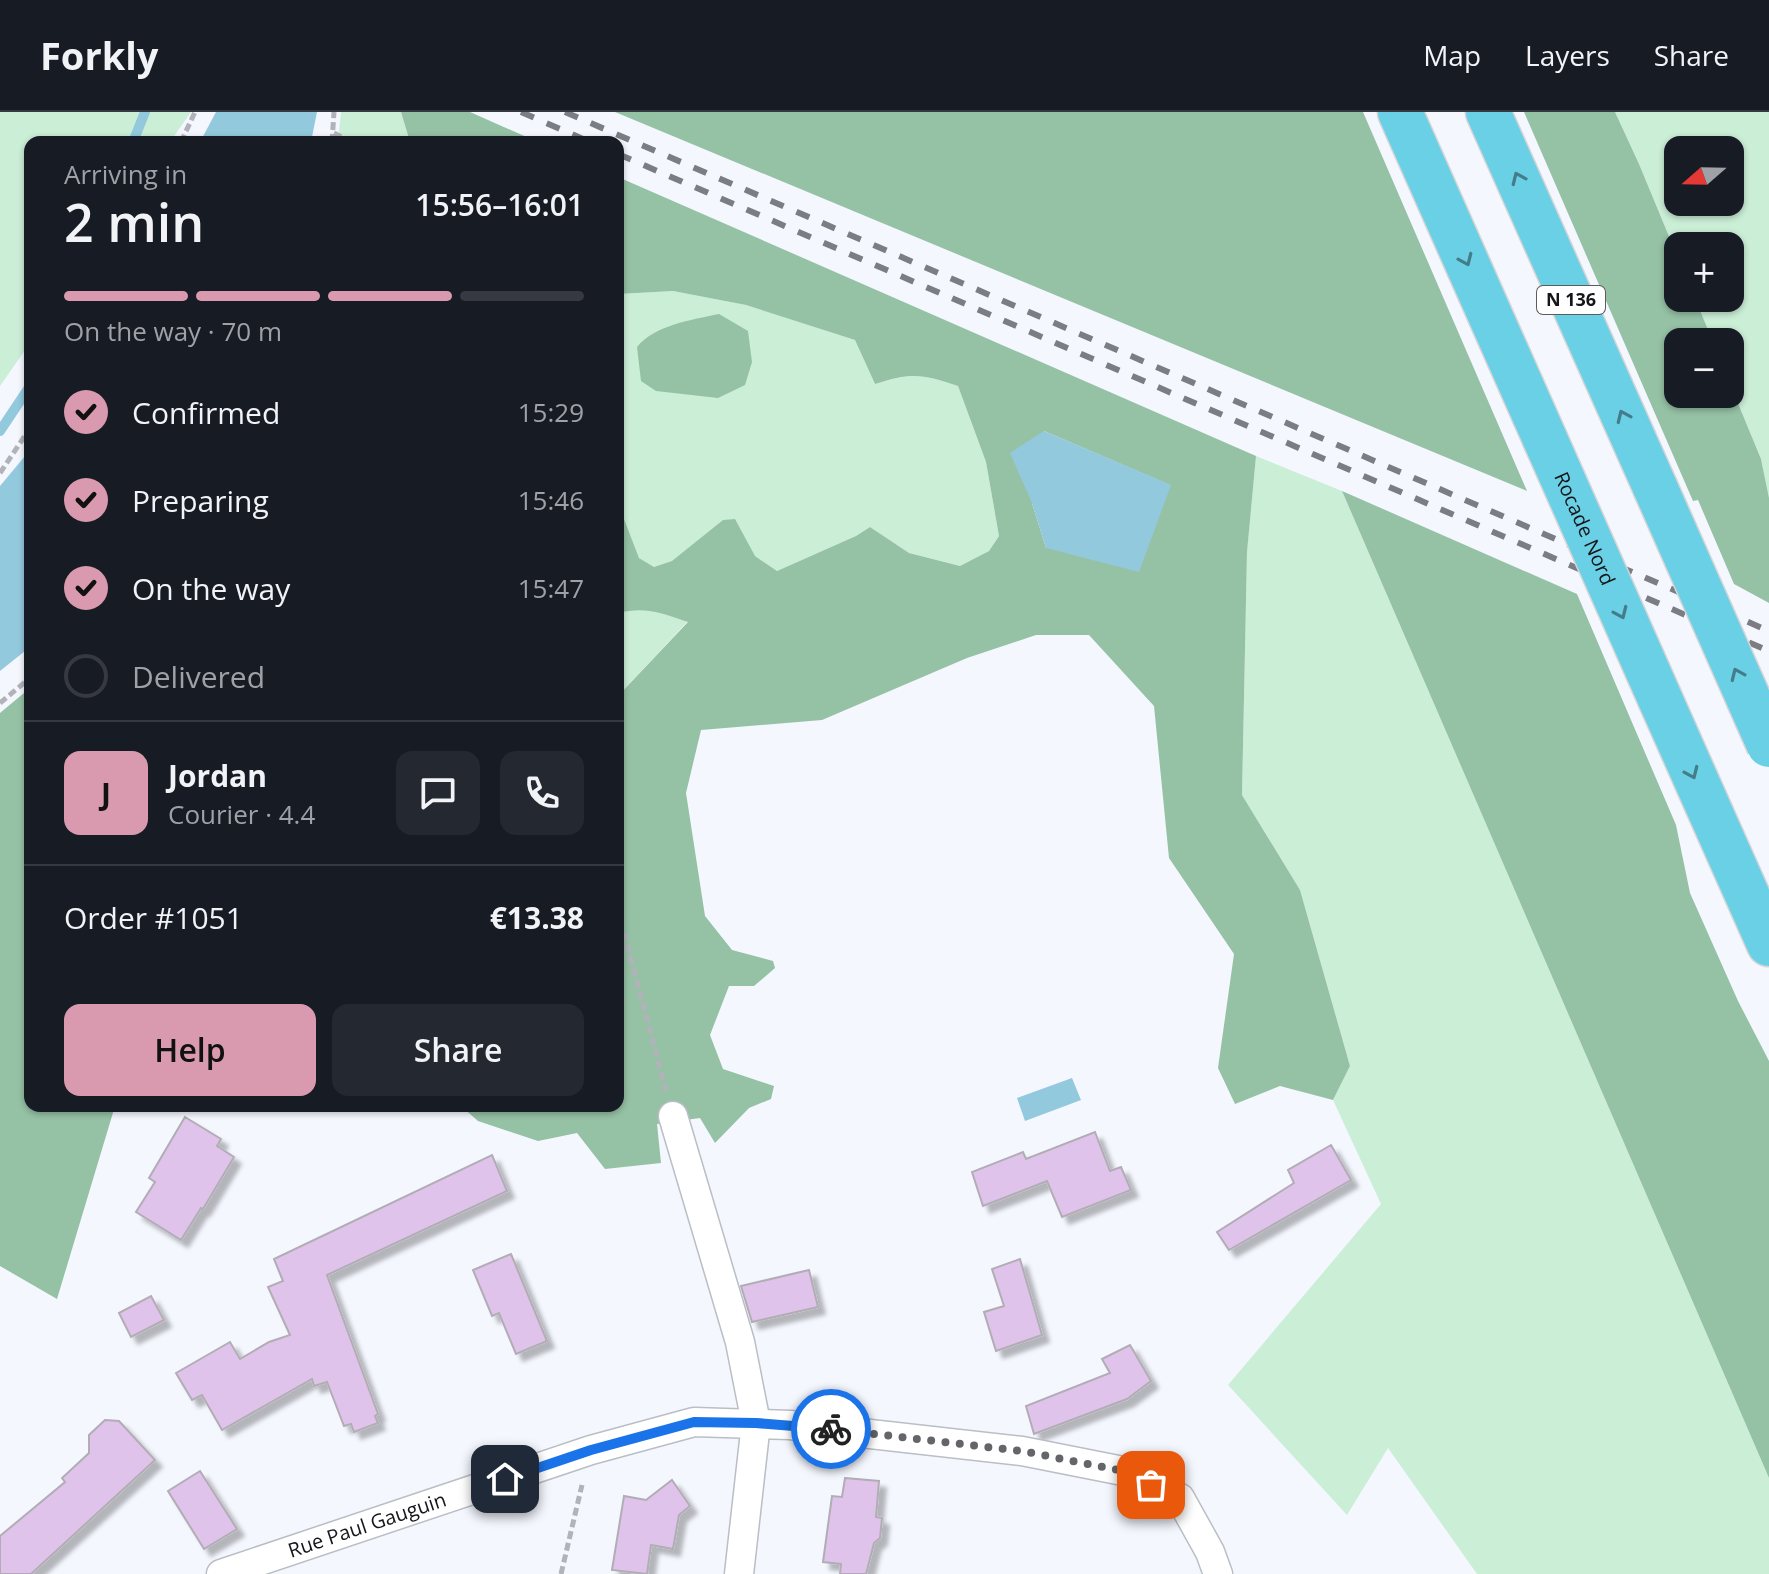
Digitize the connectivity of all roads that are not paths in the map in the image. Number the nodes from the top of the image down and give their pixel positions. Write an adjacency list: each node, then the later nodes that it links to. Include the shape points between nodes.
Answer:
1 (1400, 112): 4 (highway, Rocade Nord, one-way to 4, bridge)
2 (1488, 112): 3 (highway, N 136, one-way to 2, bridge)
3 (1769, 745)
4 (1769, 944)
5 (673, 1116): 6 (street, via 740,1342)
6 (756, 1423): 7 (street, Rue Paul Gauguin, via 694,1422 591,1450); 8 (street); 9 (street, Rue Paul Gauguin, via 1022,1451 1123,1471 1180,1498)
7 (221, 1574)
8 (739, 1574)
9 (1218, 1574)

